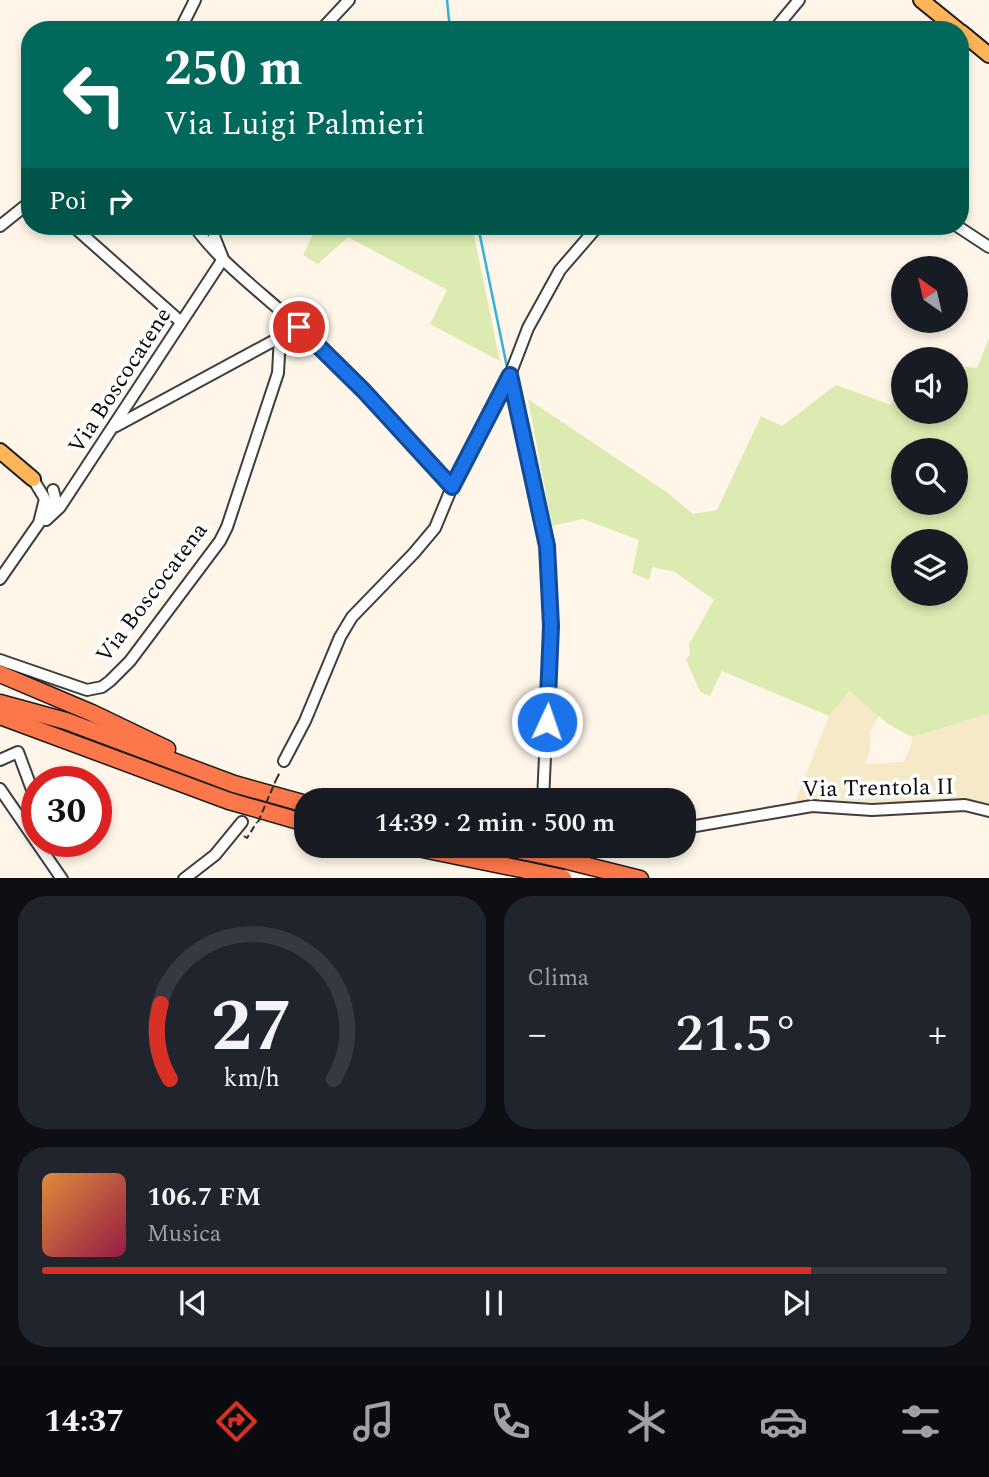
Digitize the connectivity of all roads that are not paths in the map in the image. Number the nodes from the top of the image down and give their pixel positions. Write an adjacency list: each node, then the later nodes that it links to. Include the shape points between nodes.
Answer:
1 (195, 0): 5 (street)
2 (349, 0): 6 (street)
3 (799, 0): 7 (street)
4 (921, 0): 8 (main road)
5 (184, 21)
6 (329, 21)
7 (782, 21)
8 (947, 21)
9 (969, 39): 10 (main road)
10 (989, 55)
11 (21, 209): 12 (street)
12 (0, 226)
13 (969, 234): 18 (street)
14 (83, 235): 20 (street)
15 (200, 235): 19 (street)
16 (214, 235): 19 (street)
17 (590, 235): 23 (street, via 560,270 527,328)
18 (989, 247)
19 (223, 259): 20 (street, Via Boscocatene); 21 (street)
20 (181, 322): 24 (street, Via Boscocatene)
21 (299, 327): 22 (street); 28 (street)
22 (280, 336): 24 (street); 34 (street, Via Boscocatena, via 278,373 227,527 130,661 102,687 88,690)
23 (510, 375): 28 (street); 42 (street, via 547,546 551,626)
24 (114, 427): 27 (street, Via Boscocatene)
25 (0, 451): 26 (main road)
26 (33, 480): 29 (street); 31 (street, via 45,499)
27 (77, 481): 29 (street); 30 (street, Via Boscocatene)
28 (452, 487): 39 (street, via 435,528 352,617)
29 (53, 490): 30 (street)
30 (57, 507): 31 (street, Via Boscocatene)
31 (43, 522): 32 (street, Via Boscocatene); 33 (street, Via Boscocatene)
32 (0, 579)
33 (0, 587)
34 (0, 660)
35 (0, 674): 41 (highway, via 210,768)
36 (0, 703): 41 (highway, via 66,721)
37 (0, 716): 47 (highway, via 229,801)
38 (0, 760): 40 (street, via 18,752)
39 (284, 761)
40 (23, 766)
41 (234, 784): 44 (highway)
42 (544, 788)
43 (0, 789): 46 (street)
44 (294, 801)
45 (989, 811): 49 (street, Via Trentola II, via 965,805 872,810 812,806)
46 (21, 814)
47 (294, 820)
48 (242, 822): 55 (street, via 215,855)
49 (696, 826)
50 (50, 857): 54 (street)
51 (467, 858): 57 (highway, bridge)
52 (538, 858): 56 (street)
53 (558, 858): 58 (highway, bridge)
54 (62, 878)
55 (184, 878)
56 (545, 878)
57 (564, 878)
58 (640, 878)

